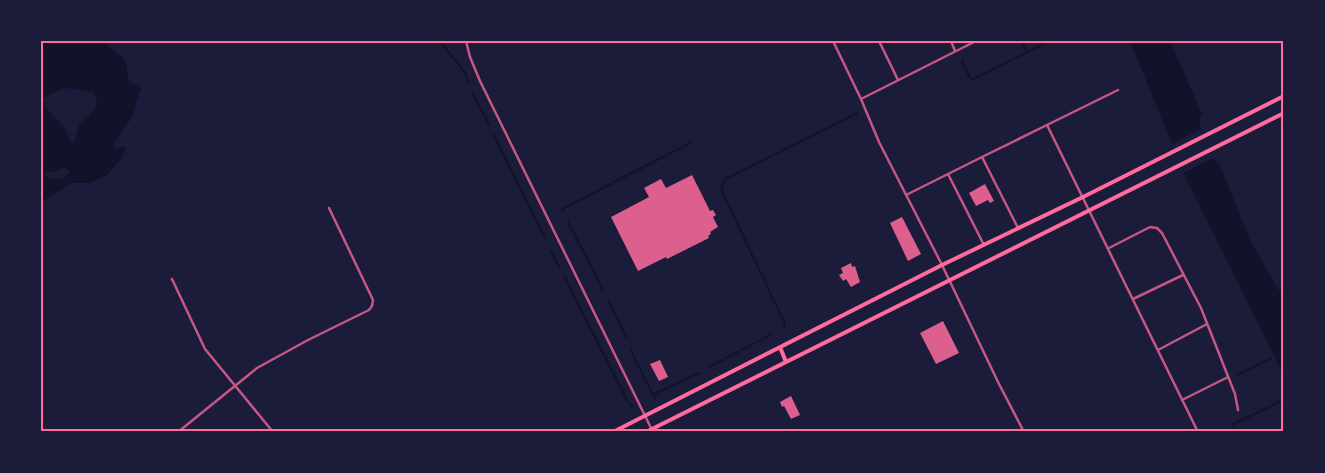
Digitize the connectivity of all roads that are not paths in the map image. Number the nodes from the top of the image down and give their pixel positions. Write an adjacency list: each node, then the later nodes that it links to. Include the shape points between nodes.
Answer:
1 (466, 41): 35 (street, via 480,81)
2 (833, 41): 10 (street)
3 (879, 41): 7 (street)
4 (951, 41): 6 (street)
5 (976, 41): 6 (street)
6 (956, 51): 7 (street)
7 (898, 80): 10 (street)
8 (1118, 90): 12 (street)
9 (1284, 96): 16 (main road)
10 (861, 99): 15 (street)
11 (1284, 113): 18 (main road)
12 (1047, 125): 13 (street); 16 (street)
13 (982, 157): 14 (street); 19 (street)
14 (948, 174): 15 (street); 20 (street)
15 (906, 195): 22 (street)
16 (1083, 197): 18 (street); 19 (main road)
17 (329, 208): 32 (street, via 373,300 372,306 257,368)
18 (1089, 211): 21 (street); 25 (main road)
19 (1018, 228): 20 (main road)
20 (984, 245): 22 (main road)
21 (1108, 248): 23 (street, via 1157,227); 26 (street)
22 (942, 265): 25 (street); 28 (main road)
23 (1183, 275): 26 (street); 27 (street)
24 (172, 279): 32 (street, via 205,349)
25 (950, 280): 30 (main road); 41 (street)
26 (1133, 299): 29 (street)
27 (1208, 324): 29 (street); 31 (street)
28 (780, 348): 30 (main road); 35 (main road)
29 (1158, 350): 33 (street)
30 (786, 362): 36 (main road)
31 (1228, 376): 33 (street); 34 (street)
32 (234, 386): 37 (street); 38 (street)
33 (1182, 400): 42 (street)
34 (1238, 410)
35 (646, 416): 36 (street); 39 (main road)
36 (652, 430): 40 (main road)
37 (178, 432)
38 (273, 432)
39 (613, 432)
40 (646, 432)
41 (1024, 432)
42 (1198, 432)

